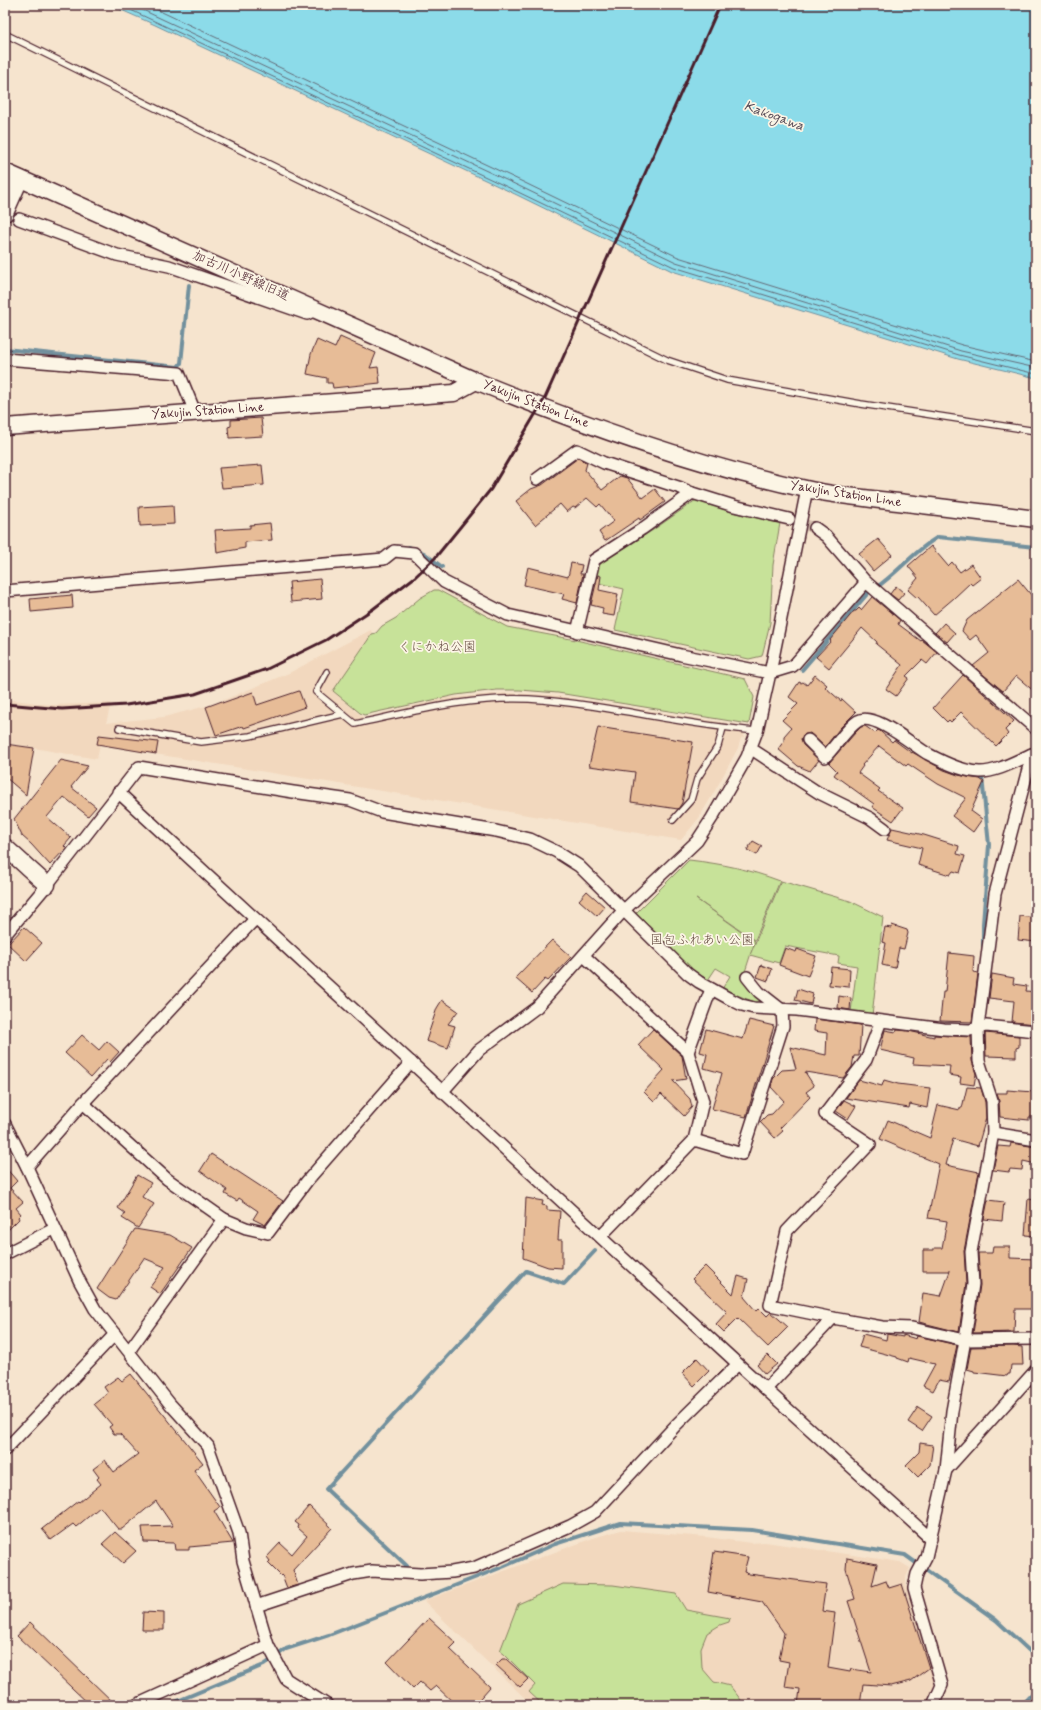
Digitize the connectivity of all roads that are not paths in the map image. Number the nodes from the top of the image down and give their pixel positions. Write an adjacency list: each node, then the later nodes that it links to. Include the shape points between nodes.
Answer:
1 (5, 34): 10 (lane, via 667,360 727,380)
2 (5, 172): 3 (main road, 加古川小野線旧道)
3 (20, 179): 4 (main road); 5 (main road, 加古川小野線旧道)
4 (12, 216): 5 (street, via 117,255 169,266 307,314)
5 (319, 310): 7 (main road, 加古川小野線旧道)
6 (5, 359): 8 (street, via 179,373)
7 (476, 381): 8 (main road, Yakujin Station Line, via 454,393); 12 (main road, Yakujin Station Line, via 628,440 720,468)
8 (195, 412): 9 (main road, Yakujin Station Line)
9 (5, 427)
10 (1036, 431)
11 (537, 479): 13 (street, via 577,450 604,463)
12 (807, 489): 15 (main road, Yakujin Station Line); 21 (street)
13 (692, 493): 14 (street); 19 (street, via 594,560)
14 (789, 519)
15 (1036, 519)
16 (815, 528): 17 (street, via 826,536)
17 (866, 582): 21 (street, via 792,666); 25 (street)
18 (5, 591): 19 (street, via 384,560 394,551 414,553 444,582 508,615)
19 (577, 632): 21 (street)
20 (327, 672): 22 (lane, via 316,692)
21 (770, 673): 26 (street)
22 (343, 714): 23 (lane, via 250,736 201,742); 24 (lane, via 355,724 457,702 528,699 562,702)
23 (119, 728)
24 (723, 728): 26 (lane); 31 (lane, via 718,746 697,779 691,800)
25 (1036, 729)
26 (757, 732): 28 (street)
27 (808, 740): 29 (street, via 825,757 853,725 865,719 892,730 929,754 968,770 986,772)
28 (750, 748): 32 (street, via 819,793 870,818); 35 (street, via 697,841)
29 (1034, 753): 43 (street, via 995,894)
30 (118, 792): 34 (street); 35 (street, via 139,767 350,800 382,812 503,832 530,839 579,866); 36 (street)
31 (673, 820)
32 (885, 829)
33 (5, 847): 34 (main road)
34 (47, 884): 37 (street)
35 (623, 911): 38 (street); 40 (street, via 688,974)
36 (255, 919): 46 (street); 48 (street)
37 (5, 935)
38 (584, 956): 45 (street); 47 (street, via 537,1007 479,1050)
39 (746, 977): 41 (street, via 759,992)
40 (711, 989): 41 (street, via 742,1005); 45 (street)
41 (782, 1010): 42 (street); 51 (street, via 783,1026 742,1154)
42 (881, 1021): 43 (street, via 944,1029 970,1030); 58 (street, via 866,1060 825,1114 870,1144 787,1231 770,1304)
43 (978, 1027): 44 (street); 50 (street, via 979,1061 992,1101)
44 (1036, 1031)
45 (688, 1052): 51 (street, via 703,1101)
46 (411, 1062): 47 (street); 54 (street, via 307,1181 268,1233)
47 (442, 1092): 56 (street)
48 (83, 1103): 53 (street); 54 (street, via 167,1179)
49 (5, 1124): 53 (street)
50 (992, 1133): 52 (street); 60 (street, via 971,1252 973,1284)
51 (694, 1140): 56 (street)
52 (1036, 1140)
53 (27, 1167): 55 (street)
54 (224, 1219): 62 (street)
55 (54, 1229): 57 (street); 59 (street, via 95,1309)
56 (601, 1236): 63 (street)
57 (5, 1254)
58 (833, 1318): 60 (street, via 912,1328); 65 (street)
59 (115, 1334): 62 (street); 66 (street)
60 (965, 1340): 61 (street); 67 (street, via 952,1411)
61 (1036, 1340)
62 (129, 1351): 69 (street, via 170,1404 208,1446 239,1533 243,1561)
63 (738, 1364): 65 (street); 69 (street, via 677,1424 595,1512 570,1526 474,1568 420,1574 372,1571 353,1574)
64 (1036, 1370): 67 (street)
65 (766, 1389): 68 (street)
66 (5, 1450)
67 (946, 1470): 68 (street)
68 (931, 1539): 73 (street, via 914,1588 942,1685)
69 (256, 1606): 70 (street)
70 (268, 1645): 71 (street); 72 (street, via 286,1679)
71 (136, 1705)
72 (327, 1705)
73 (933, 1705)

